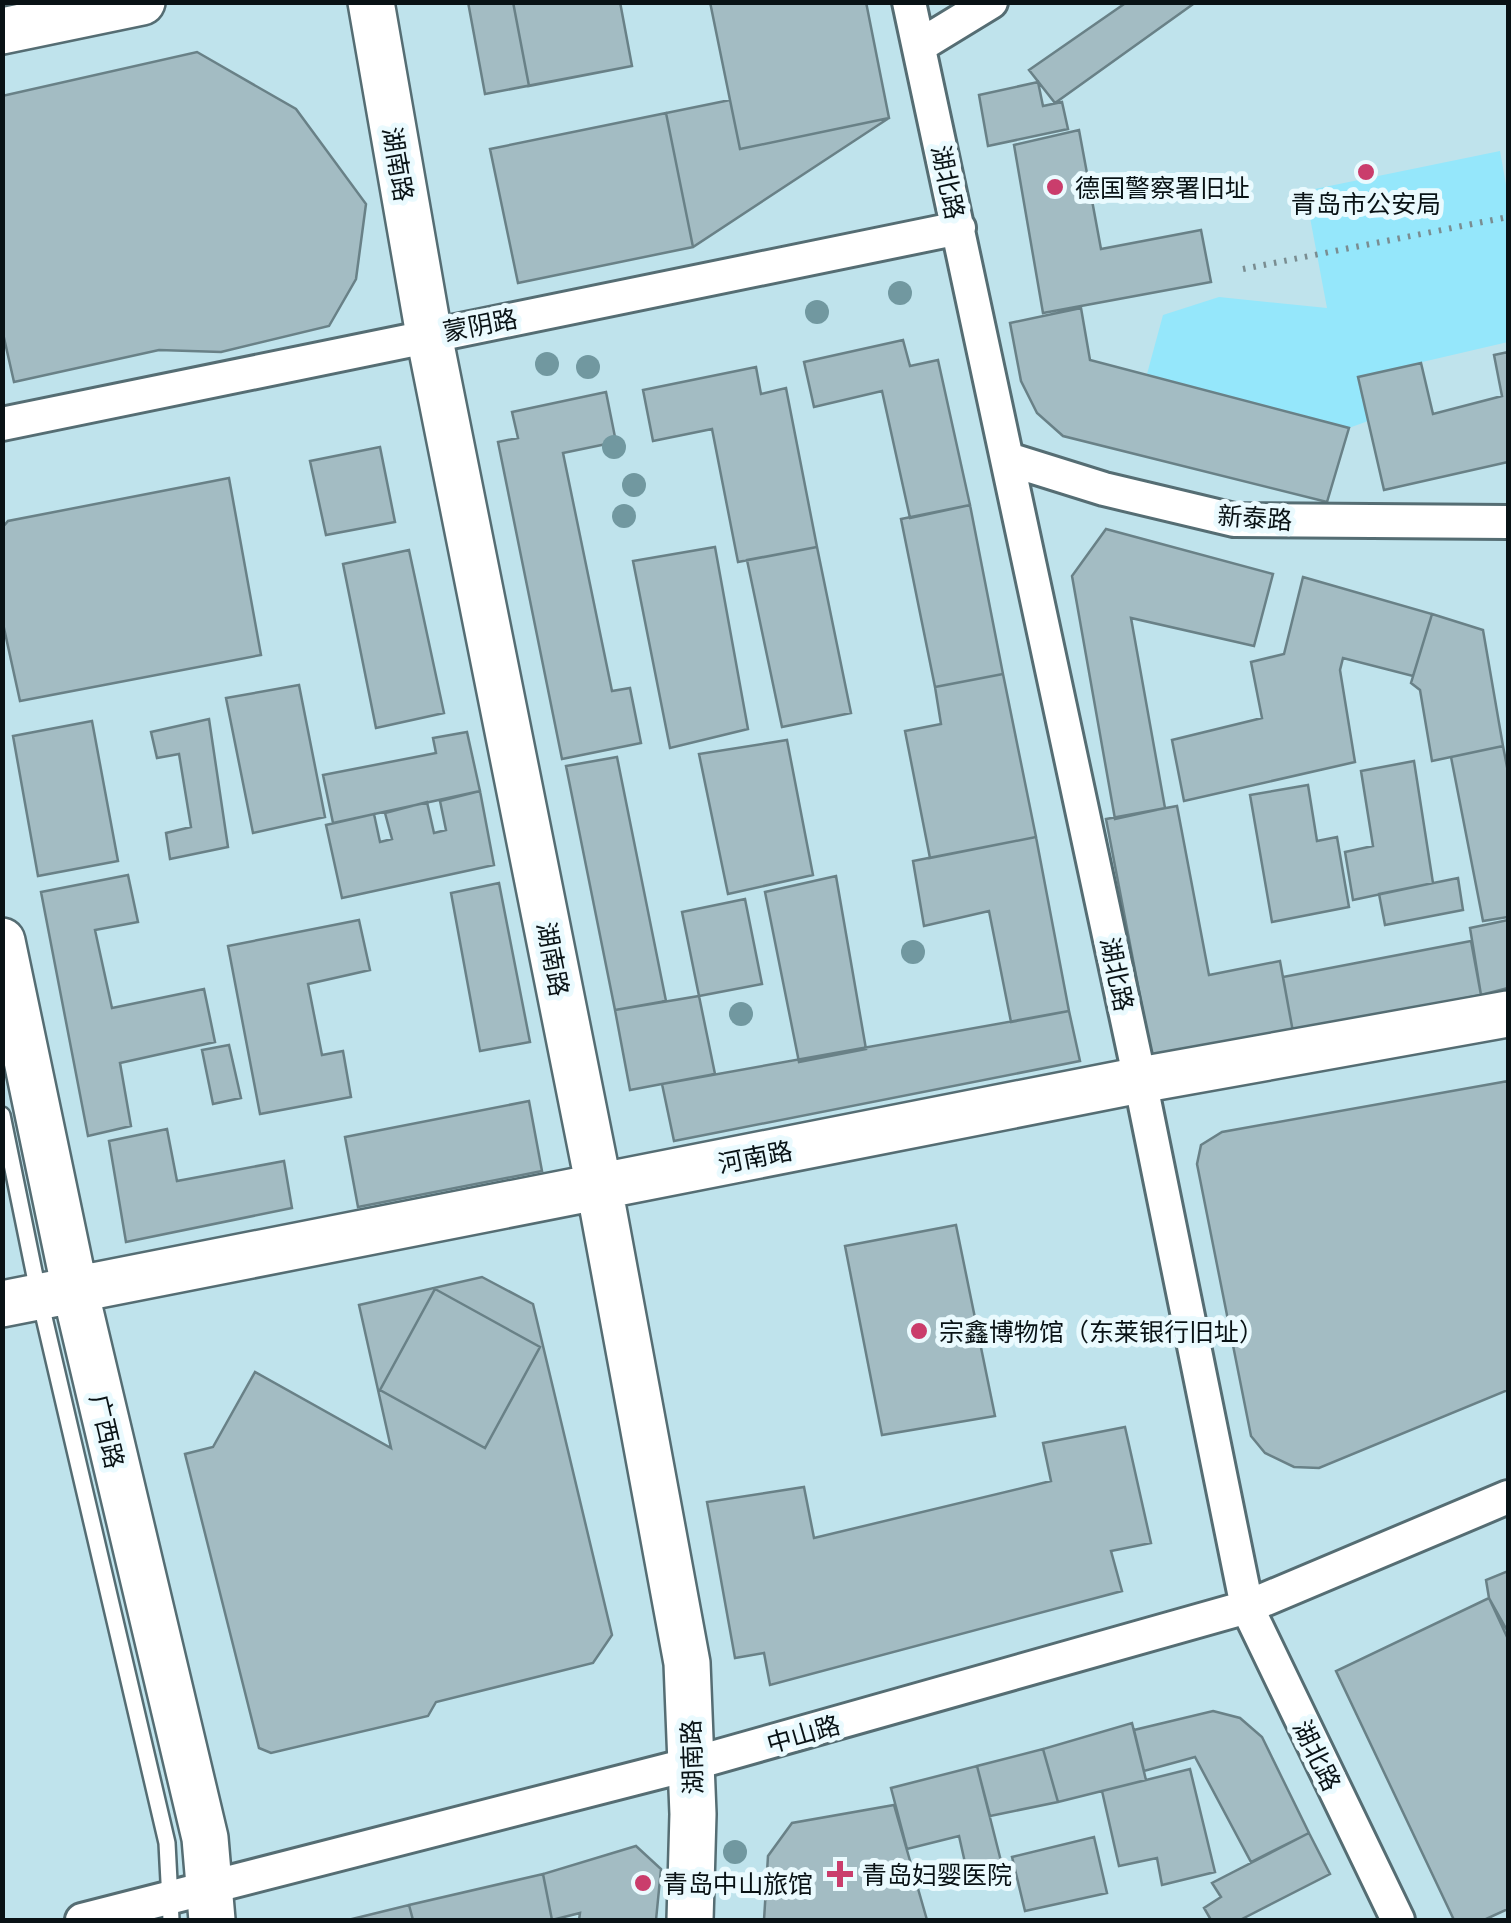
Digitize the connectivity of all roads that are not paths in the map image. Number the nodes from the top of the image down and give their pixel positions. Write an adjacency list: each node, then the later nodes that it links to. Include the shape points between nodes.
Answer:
1 (142, 2): 5 (street)
2 (371, 2): 8 (street, 湖南路)
3 (910, 2): 6 (street, 湖北路)
4 (991, 2): 6 (street)
5 (2, 31)
6 (919, 46): 7 (street, 湖北路)
7 (959, 228): 8 (street, 蒙阴路); 10 (street, 湖北路)
8 (429, 335): 9 (street, 蒙阴路); 16 (street, 湖南路)
9 (2, 424)
10 (1008, 459): 11 (street, 新泰路, via 1234,520); 14 (street, 湖北路)
11 (1507, 528)
12 (2, 941): 17 (street, 广西路)
13 (1508, 1014): 14 (street, 河南路)
14 (1140, 1080): 16 (street, 河南路); 19 (street, 湖北路)
15 (2, 1114): 17 (lane, 广西路)
16 (599, 1187): 17 (street, 河南路); 20 (street, 湖南路, via 687,1664)
17 (39, 1296): 21 (street, 广西路, via 206,1838)
18 (1508, 1497): 19 (street, 中山路)
19 (1247, 1607): 20 (street, 中山路); 24 (street, 湖北路)
20 (691, 1764): 21 (street, 中山路); 23 (street, 湖南路)
21 (192, 1907): 22 (street, 中山路)
22 (82, 1920)
23 (690, 1920)
24 (1398, 1920)

